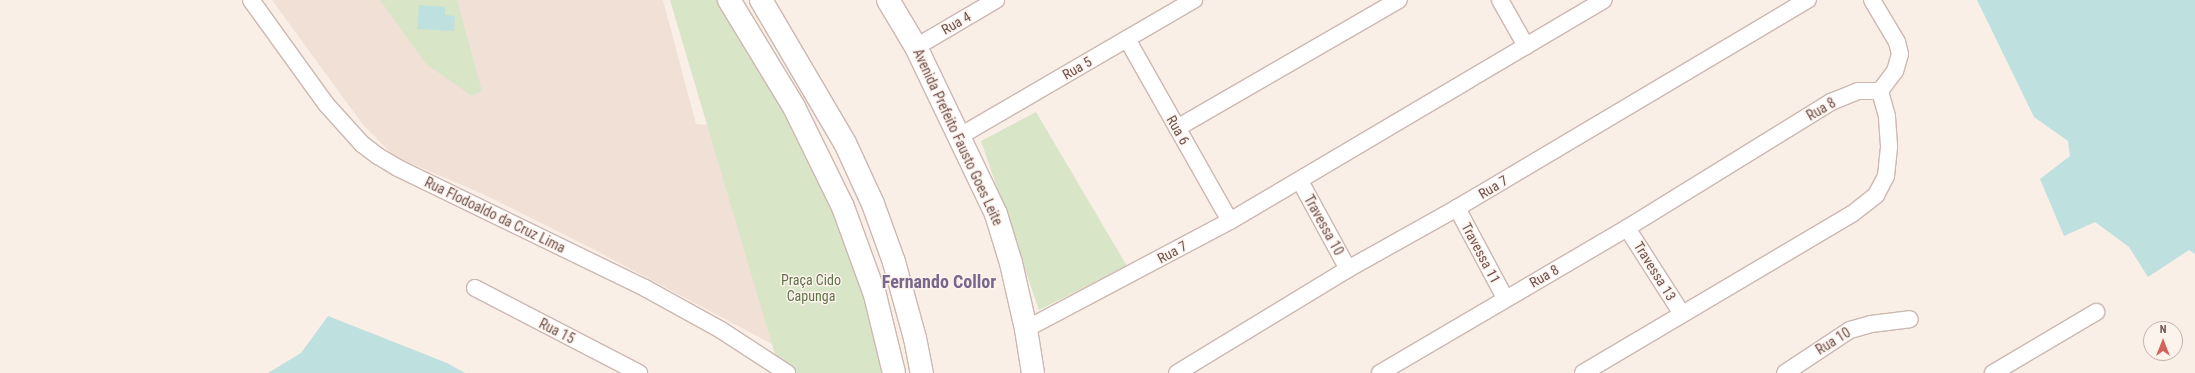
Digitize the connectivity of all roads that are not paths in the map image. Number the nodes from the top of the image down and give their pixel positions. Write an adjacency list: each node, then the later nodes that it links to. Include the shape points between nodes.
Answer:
1 (251, 0): 31 (street, Rua Flodoaldo da Cruz Lima, via 326,104 362,144 378,156 651,292 721,330)
2 (729, 0): 32 (street, via 794,107 843,207 874,295)
3 (761, 0): 33 (street, via 845,144 872,204 894,262)
4 (888, 0): 14 (street, Avenida Prefeito Fausto Goes Leite)
5 (996, 0): 14 (street, Rua 4)
6 (1193, 0): 12 (street, Rua 5)
7 (1399, 0): 16 (street)
8 (1500, 0): 13 (street)
9 (1604, 0): 13 (street, Rua 7)
10 (1808, 0): 19 (street, Rua 7)
11 (1872, 0): 15 (street, via 1897,42 1900,54 1895,71)
12 (1127, 39): 16 (street, Rua 6); 17 (street, Rua 5)
13 (1526, 46): 18 (street, Rua 7)
14 (916, 47): 17 (street, Avenida Prefeito Fausto Goes Leite)
15 (1880, 91): 21 (street, Rua 8, via 1858,91 1831,102); 26 (street, via 1887,116 1889,146 1886,176 1876,195 1852,214)
16 (1177, 128): 20 (street, Rua 6)
17 (960, 136): 28 (street, Avenida Prefeito Fausto Goes Leite, via 991,201 1002,231)
18 (1300, 181): 20 (street, Rua 7); 22 (street, Travessa 10)
19 (1457, 208): 22 (street, Rua 7); 24 (street, Travessa 11)
20 (1230, 220): 28 (street, Rua 7)
21 (1627, 228): 24 (street, Rua 8); 26 (street, Travessa 13)
22 (1348, 269): 35 (street, Rua 7)
23 (475, 288): 30 (street, Rua 15)
24 (1505, 298): 29 (street, Rua 8)
25 (2096, 312): 39 (street)
26 (1682, 314): 37 (street)
27 (1910, 319): 38 (street, Rua 10, via 1871,324 1850,330)
28 (1026, 329): 34 (street, Avenida Prefeito Fausto Goes Leite)
29 (1403, 367): 36 (street, Rua 8)
30 (639, 373)
31 (787, 373)
32 (894, 373)
33 (922, 373)
34 (1033, 373)
35 (1177, 373)
36 (1380, 373)
37 (1583, 373)
38 (1785, 373)
39 (1993, 373)

